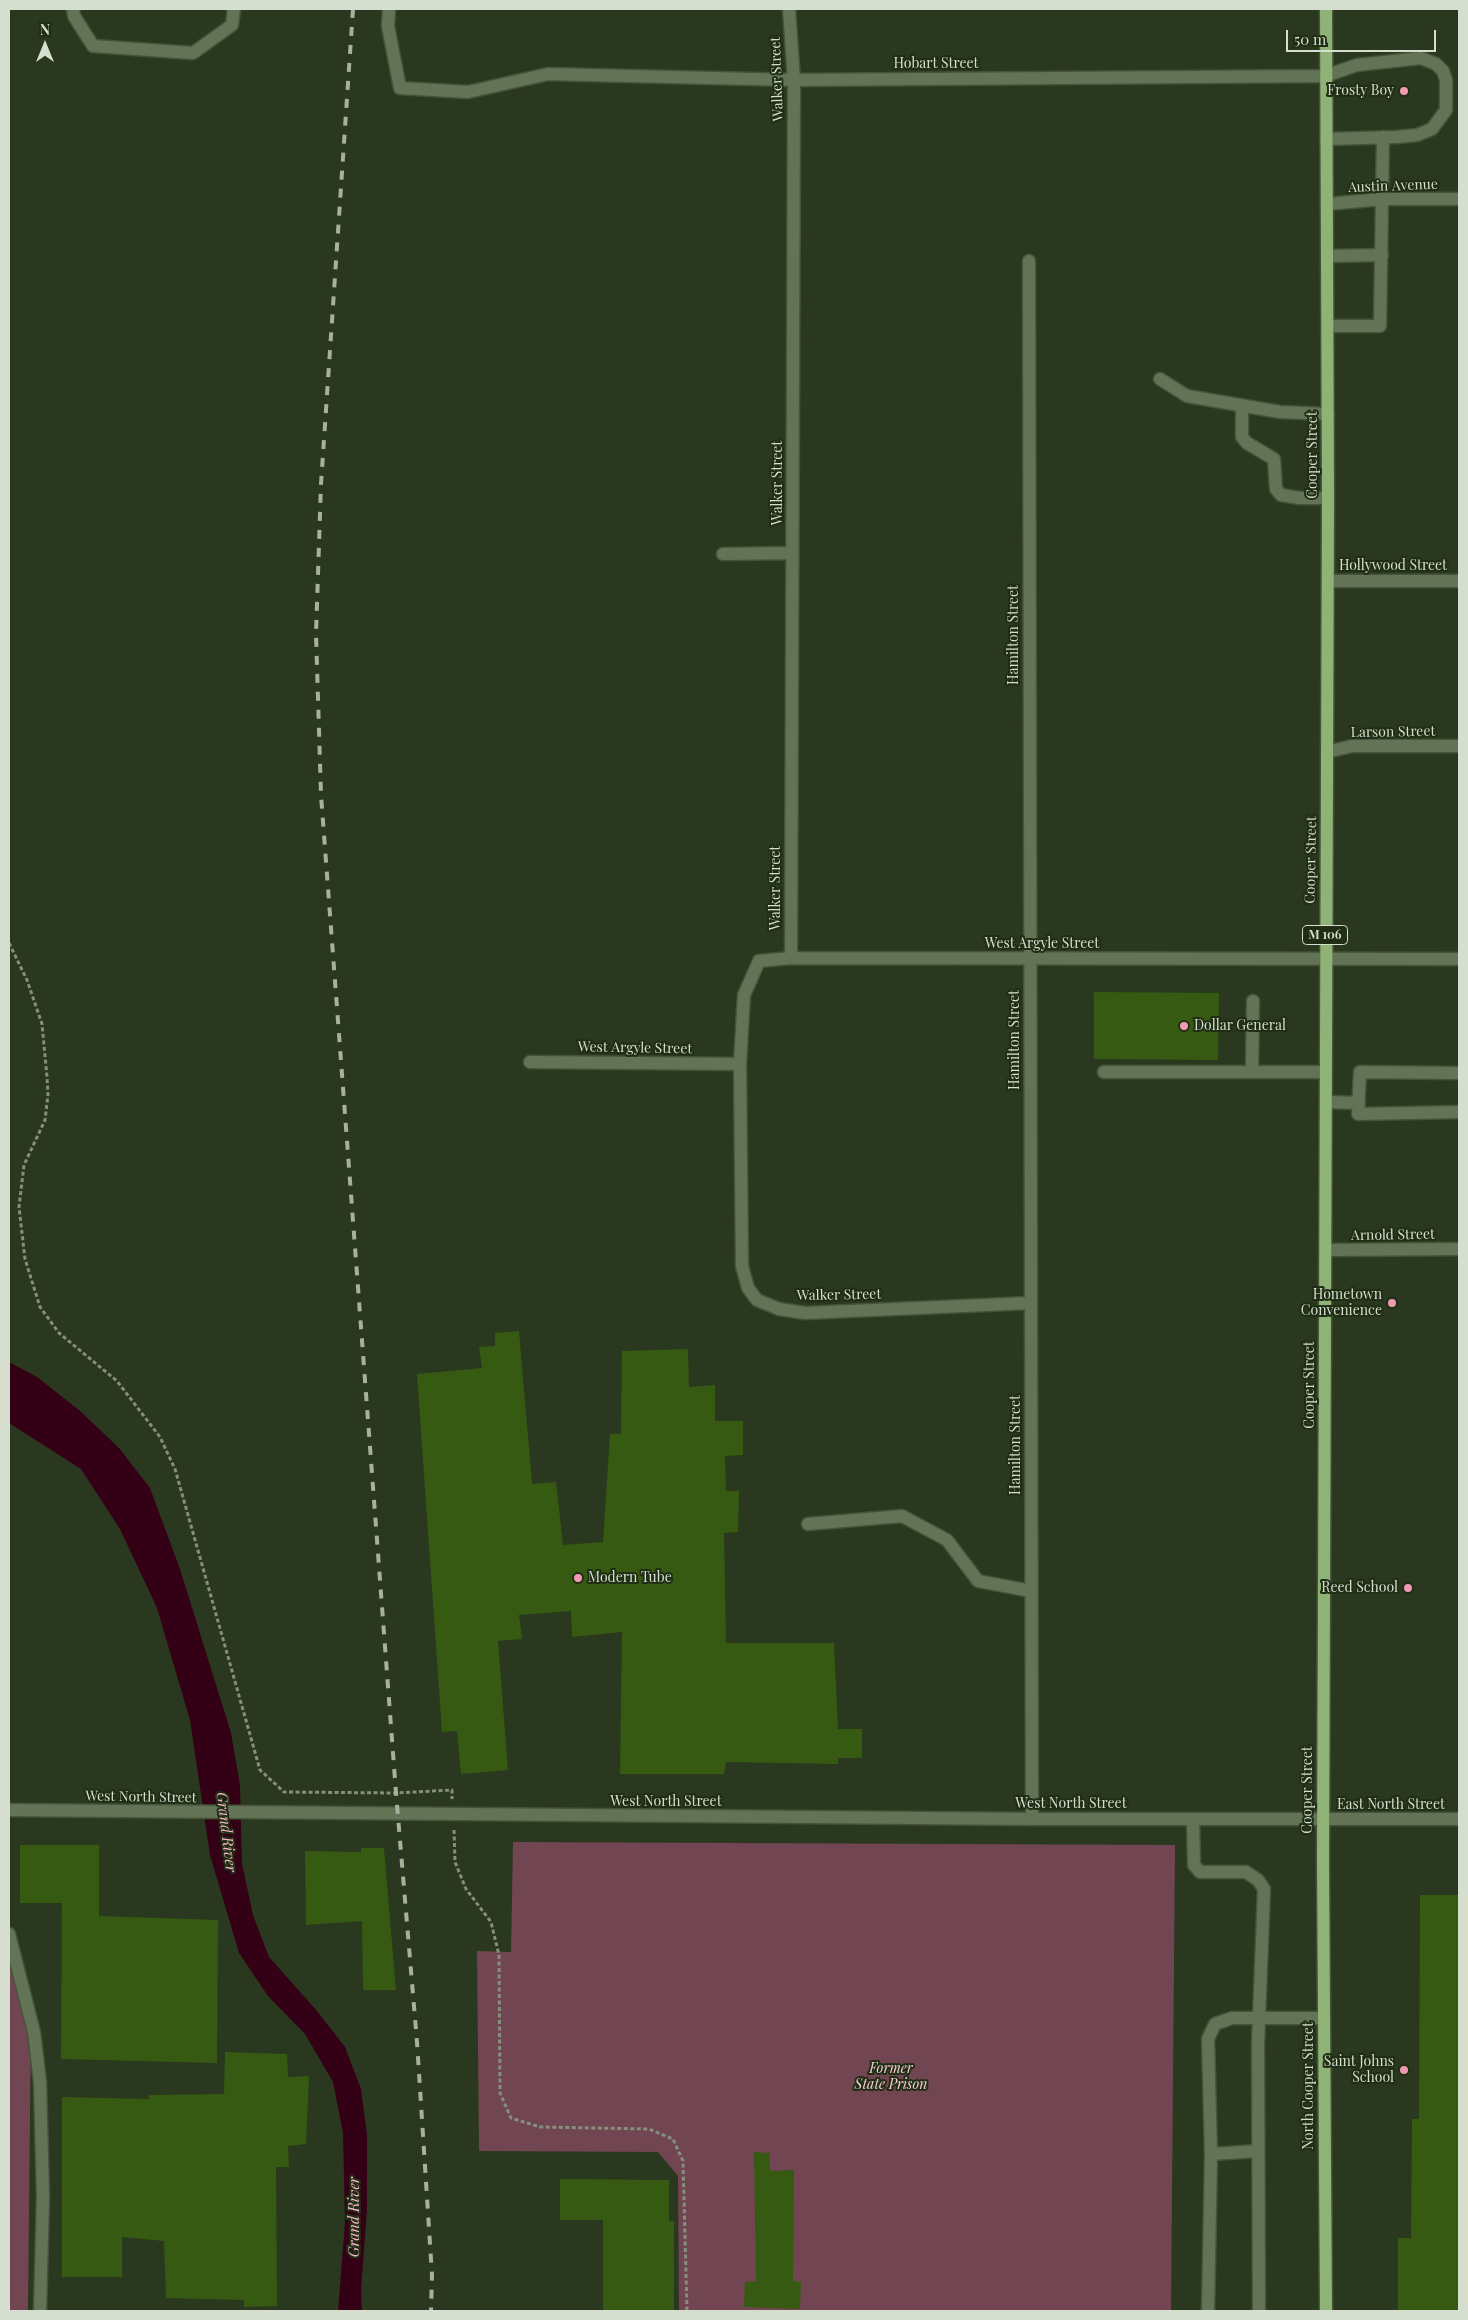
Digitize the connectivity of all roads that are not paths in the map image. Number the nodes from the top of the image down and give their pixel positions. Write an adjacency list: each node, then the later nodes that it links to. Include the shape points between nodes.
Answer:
1 (73, 9): 2 (street, via 93,46 193,53 232,25)
2 (234, 9)
3 (389, 9): 7 (street, Hobart Street, via 388,26 400,88 468,92 548,74)
4 (789, 9): 7 (street, Walker Street)
5 (1326, 9): 6 (main road, Cooper Street / M 106)
6 (1325, 76): 7 (street, Hobart Street); 8 (street, Hobart Street, via 1357,65 1421,58 1443,71 1446,110 1432,129 1417,135); 9 (main road, Cooper Street / M 106)
7 (794, 80): 21 (street, Walker Street)
8 (1384, 137): 9 (street, Hobart Street); 10 (street)
9 (1326, 139): 12 (main road, Cooper Street / M 106)
10 (1383, 199): 11 (street, Austin Avenue); 12 (street, Austin Avenue); 13 (street)
11 (1459, 199)
12 (1328, 204): 14 (main road, Cooper Street / M 106)
13 (1382, 255): 14 (street); 16 (street, via 1380,326)
14 (1328, 256): 16 (main road, Cooper Street / M 106)
15 (1029, 262): 29 (street, Hamilton Street)
16 (1328, 326): 19 (main road, Cooper Street / M 106)
17 (1160, 379): 18 (street, via 1187,396)
18 (1242, 406): 19 (street); 20 (street, via 1242,437 1246,443 1274,460 1276,489 1281,495)
19 (1328, 414): 20 (main road, Cooper Street / M 106)
20 (1328, 498): 24 (main road, Cooper Street / M 106)
21 (792, 553): 22 (street); 27 (street, Walker Street)
22 (723, 554)
23 (1459, 580): 24 (street, Hollywood Street)
24 (1328, 582): 26 (main road, Cooper Street / M 106)
25 (1459, 746): 26 (street, Larson Street, via 1352,746)
26 (1327, 752): 28 (main road, Cooper Street / M 106)
27 (791, 958): 29 (street, West Argyle Street); 31 (street, West Argyle Street)
28 (1325, 958): 29 (street, West Argyle Street); 30 (street, West Argyle Street); 37 (main road, Cooper Street / M 106)
29 (1030, 959): 44 (street, Hamilton Street)
30 (1459, 959)
31 (759, 960): 34 (street, Walker Street, via 744,994)
32 (1253, 1000): 35 (street)
33 (530, 1062): 34 (street, West Argyle Street)
34 (740, 1064): 44 (street, Walker Street, via 742,1266 748,1288 757,1300 779,1309 805,1312)
35 (1252, 1071): 36 (street); 37 (street)
36 (1104, 1072)
37 (1325, 1072): 39 (main road, Cooper Street / M 106)
38 (1459, 1073): 40 (street, via 1360,1072)
39 (1326, 1102): 40 (street); 43 (main road, Cooper Street / M 106)
40 (1360, 1102): 41 (street, via 1358,1114)
41 (1459, 1112)
42 (1459, 1249): 43 (street, Arnold Street)
43 (1326, 1250): 51 (main road, Cooper Street / M 106)
44 (1030, 1302): 46 (street, Hamilton Street)
45 (808, 1524): 46 (street, via 902,1516 947,1540 978,1581)
46 (1031, 1591): 48 (street, Hamilton Street)
47 (9, 1810): 48 (street, West North Street)
48 (1032, 1819): 50 (street, West North Street)
49 (1459, 1819): 51 (street, East North Street)
50 (1192, 1820): 51 (street, West North Street); 54 (street, via 1194,1865 1200,1872 1246,1872 1264,1889)
51 (1323, 1820): 52 (main road, Cooper Street / M 106)
52 (1322, 1861): 55 (main road, North Cooper Street / M 106)
53 (9, 1934): 58 (street, via 34,2032 40,2082 43,2197)
54 (1260, 2018): 55 (street); 56 (street); 57 (street, via 1232,2018 1215,2024 1208,2039)
55 (1324, 2018): 61 (main road, North Cooper Street / M 106)
56 (1258, 2151): 57 (street); 60 (street)
57 (1211, 2154): 59 (street)
58 (40, 2311)
59 (1208, 2311)
60 (1259, 2311)
61 (1326, 2311)

